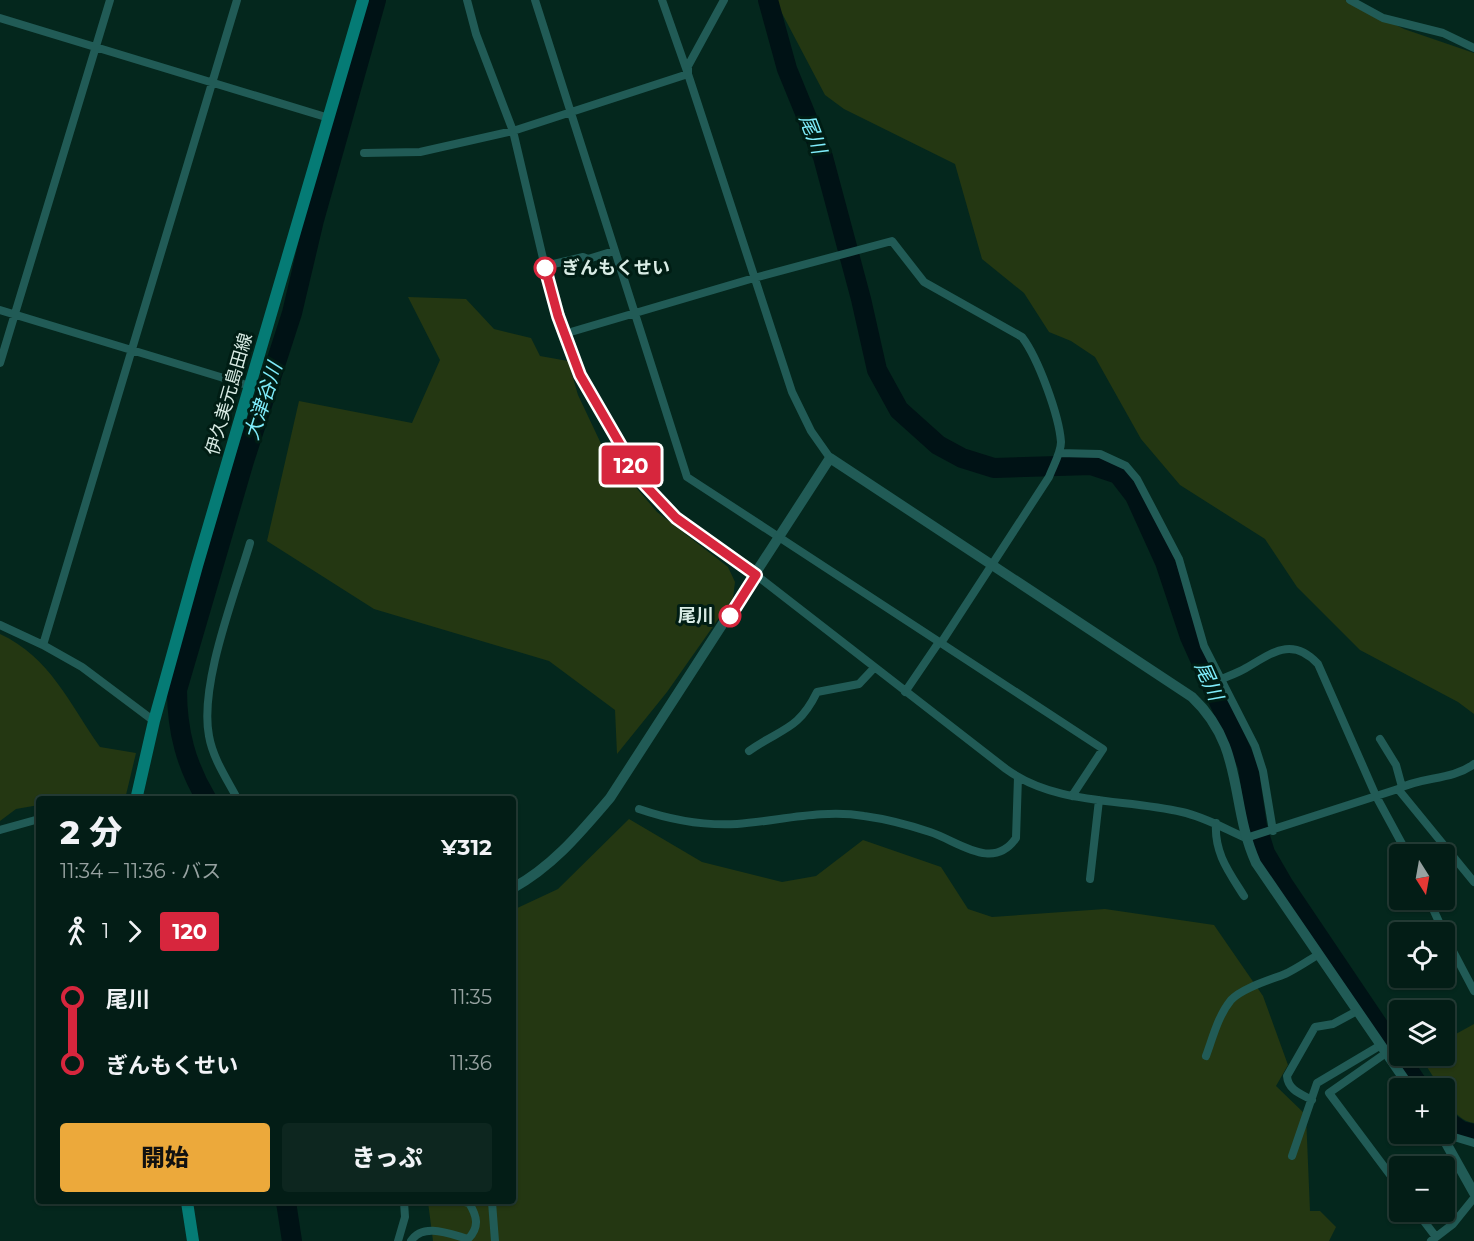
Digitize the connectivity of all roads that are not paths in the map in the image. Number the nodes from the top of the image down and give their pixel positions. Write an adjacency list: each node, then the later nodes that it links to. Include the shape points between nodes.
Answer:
1 (110, 0): 10 (street)
2 (237, 0): 13 (street)
3 (363, 0): 15 (main road, 伊久美元島田線)
4 (467, 0): 16 (street)
5 (536, 0): 14 (street)
6 (662, 0): 12 (street)
7 (724, 0): 12 (street, via 688,66)
8 (1350, 0): 11 (street, via 1383,18 1443,33)
9 (0, 18): 10 (street)
10 (96, 47): 13 (street); 22 (street)
11 (1474, 48)
12 (688, 74): 14 (street); 20 (street)
13 (213, 82): 15 (street); 25 (street)
14 (570, 112): 16 (street); 18 (street)
15 (329, 118): 27 (main road, 伊久美元島田線)
16 (513, 131): 17 (street, via 420,152); 19 (street)
17 (364, 153)
18 (614, 251): 19 (street); 23 (street)
19 (545, 266): 24 (street)
20 (754, 278): 23 (street); 28 (street, via 892,241 924,282 1022,337 1030,347 1046,386 1061,443); 29 (street, via 799,410)
21 (0, 310): 22 (street)
22 (15, 314): 25 (street); 26 (street)
23 (634, 314): 24 (street); 30 (street, via 687,477)
24 (564, 334): 33 (street, via 580,375 642,482 676,518)
25 (132, 351): 27 (street); 36 (street)
26 (0, 363)
27 (250, 386): 40 (main road, 伊久美元島田線)
28 (1058, 455): 32 (street, via 1049,477); 38 (street, via 1100,454 1133,472 1179,559 1204,646)
29 (830, 458): 30 (street); 32 (street)
30 (780, 538): 33 (street); 35 (street)
31 (250, 543): 47 (street, via 208,687 206,717 215,757)
32 (991, 565): 35 (street); 56 (street, via 1203,708 1227,746)
33 (756, 575): 37 (street); 60 (street, via 610,798 555,859 539,874)
34 (0, 625): 36 (street)
35 (940, 643): 39 (street); 48 (street, via 1103,749)
36 (43, 645): 40 (street, via 82,667)
37 (874, 668): 39 (street); 42 (street, via 859,684 817,693 807,713)
38 (1220, 680): 49 (street, via 1274,651 1299,651 1314,659); 55 (street, via 1260,759)
39 (905, 692): 44 (street)
40 (154, 721): 46 (main road, 伊久美元島田線)
41 (1380, 739): 45 (street, via 1396,765)
42 (749, 751)
43 (1474, 764): 45 (street, via 1451,776)
44 (1018, 777): 48 (street, via 1049,792); 51 (street, via 1016,838 1011,845 990,854 973,851 933,833 864,816 822,815 736,824 668,819)
45 (1400, 788): 49 (street); 59 (street)
46 (137, 796)
47 (236, 796)
48 (1072, 796): 50 (street)
49 (1376, 796): 55 (street); 57 (street)
50 (1099, 800): 53 (street, via 1184,812); 58 (street)
51 (639, 809)
52 (36, 820): 54 (street)
53 (1216, 824): 56 (street); 61 (street, via 1219,855)
54 (0, 830)
55 (1271, 832): 56 (street)
56 (1249, 837): 62 (street, via 1264,877)
57 (1402, 844)
58 (1090, 879)
59 (1474, 882)
60 (516, 886)
61 (1244, 896)
62 (1318, 955): 65 (street); 67 (street, via 1232,999 1218,1020)
63 (1455, 955): 64 (street)
64 (1474, 991)
65 (1357, 1011): 66 (street); 69 (street, via 1333,1024 1315,1027 1287,1076 1287,1083 1294,1090)
66 (1383, 1049): 68 (street); 69 (street, via 1317,1083); 74 (street, via 1329,1093)
67 (1206, 1056)
68 (1403, 1078)
69 (1311, 1100): 73 (street)
70 (1455, 1137): 71 (street)
71 (1474, 1143)
72 (1448, 1144): 75 (street)
73 (1292, 1155)
74 (1389, 1173)
75 (1474, 1196): 81 (street, via 1453,1224)
76 (187, 1204): 82 (main road)
77 (404, 1204): 83 (street)
78 (470, 1204): 84 (street, via 477,1217 468,1239 429,1230 416,1234)
79 (492, 1204): 85 (street)
80 (1424, 1222): 81 (street)
81 (1434, 1239)
82 (193, 1241)
83 (398, 1241)
84 (411, 1241)
85 (495, 1241)

